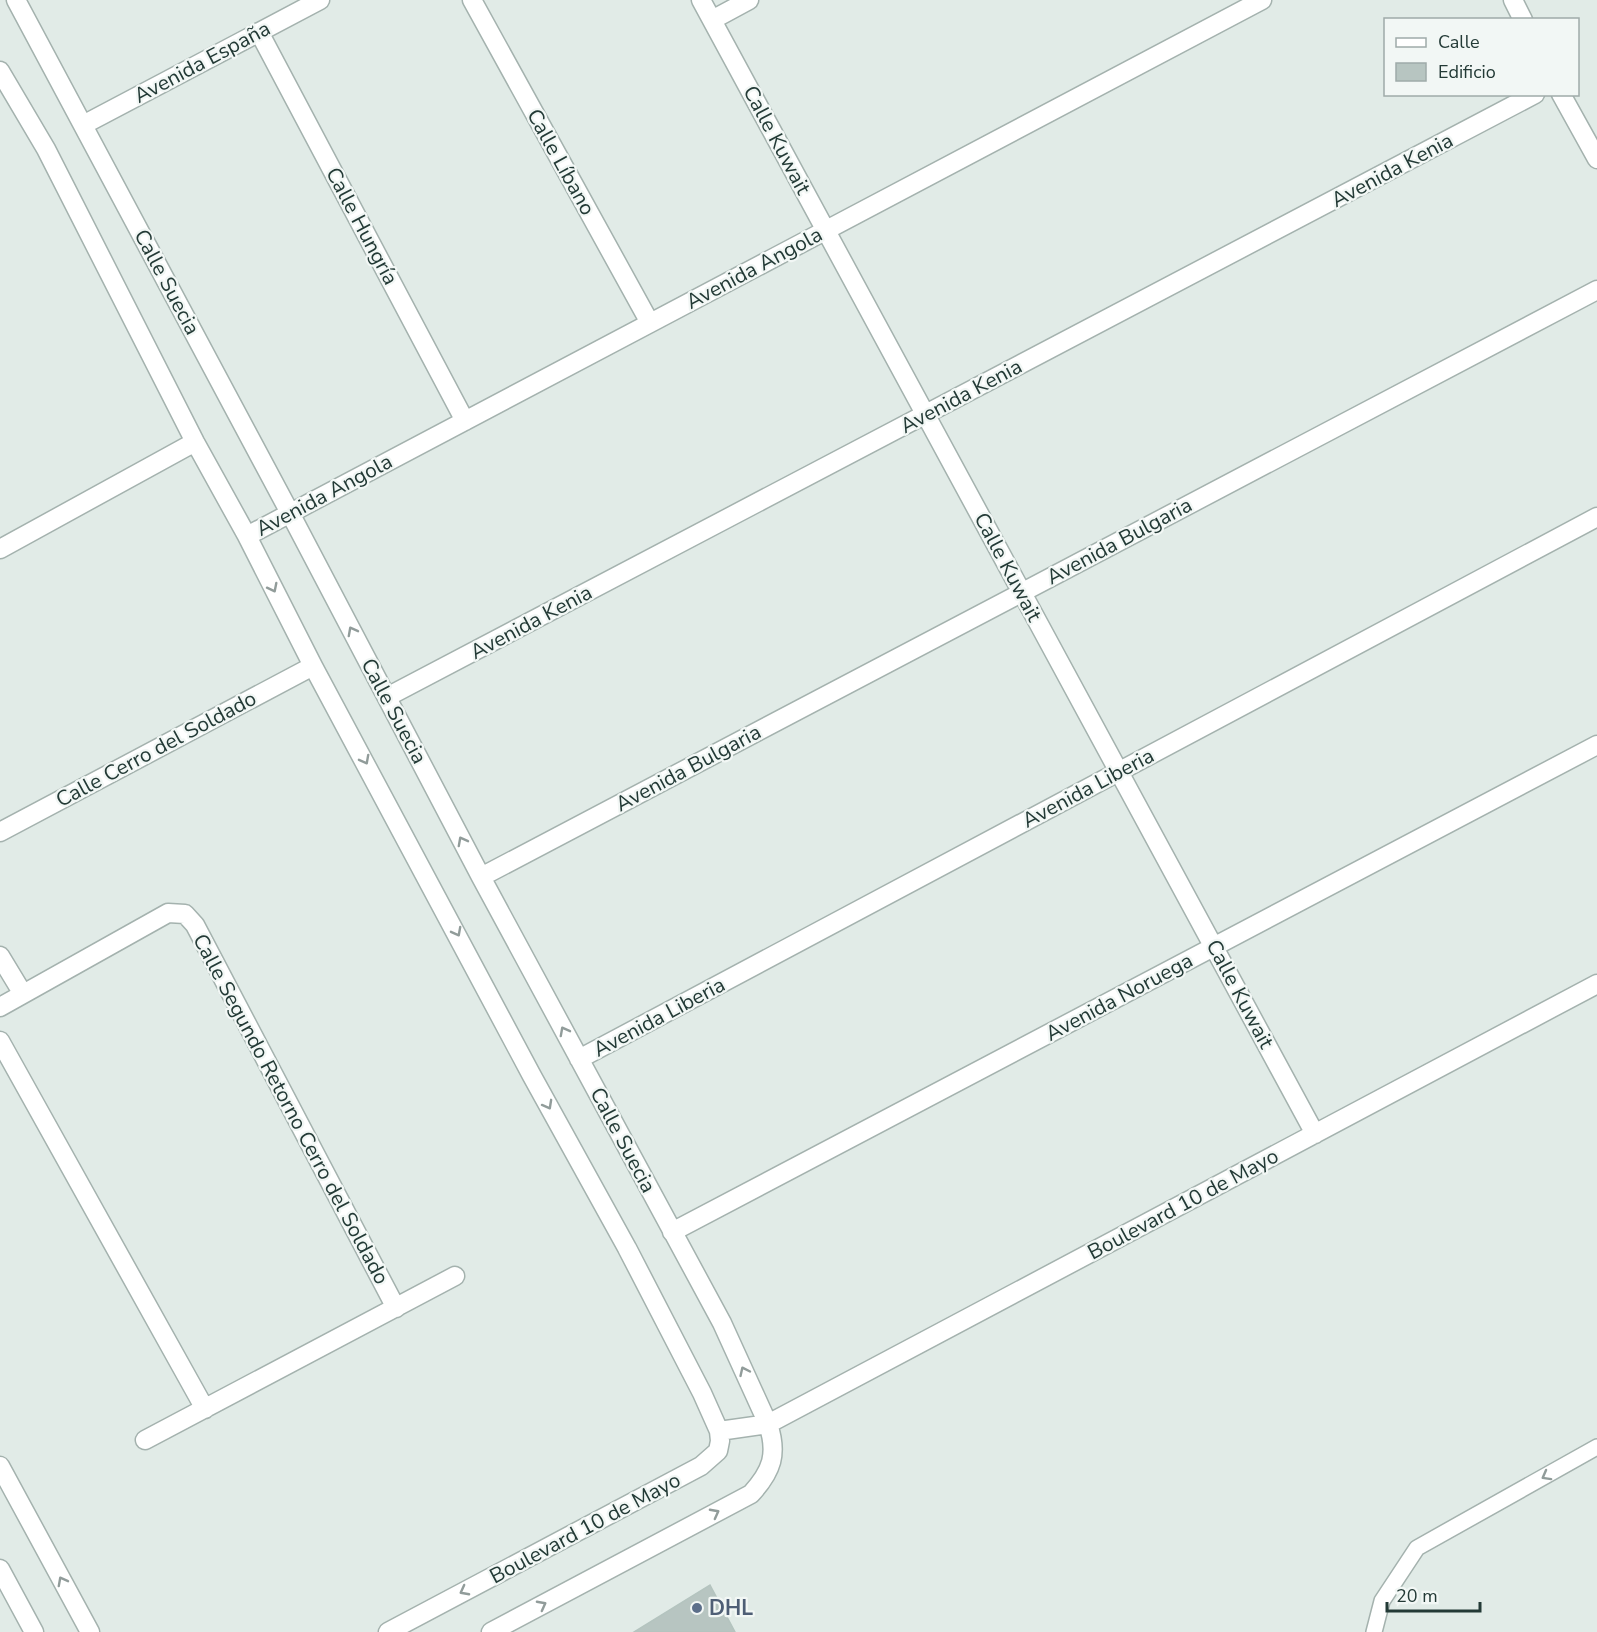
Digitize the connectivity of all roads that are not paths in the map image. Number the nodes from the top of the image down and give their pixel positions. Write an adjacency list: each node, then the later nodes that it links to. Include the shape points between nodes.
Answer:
1 (16, 0): 14 (street, Calle Suecia)
2 (320, 0): 10 (street, Avenida España)
3 (472, 0): 18 (street, Calle Líbano)
4 (701, 0): 9 (street, Calle Kuwait)
5 (749, 0): 9 (street)
6 (1262, 0): 16 (street, Avenida Angola)
7 (1513, 0): 8 (street)
8 (1522, 18)
9 (712, 20): 16 (street, Calle Kuwait)
10 (258, 32): 14 (street, Avenida España); 20 (street, Calle Hungría)
11 (0, 70): 21 (street, via 46,149)
12 (1531, 96): 19 (street, Avenida Kenia)
13 (1562, 96): 15 (street)
14 (83, 125): 22 (street, Calle Suecia)
15 (1597, 159)
16 (826, 230): 18 (street, Avenida Angola); 19 (street, Calle Kuwait)
17 (1597, 290): 26 (street, Avenida Bulgaria)
18 (650, 323): 20 (street, Avenida Angola)
19 (926, 415): 26 (street, Calle Kuwait); 28 (street, Avenida Kenia)
20 (465, 421): 22 (street, Avenida Angola)
21 (195, 442): 24 (street); 25 (street)
22 (290, 513): 24 (street, Avenida Angola); 28 (street, Calle Suecia, one-way to 22)
23 (1597, 517): 30 (street, Avenida Liberia)
24 (247, 536): 27 (street, one-way to 27)
25 (0, 549)
26 (1022, 592): 30 (street, Calle Kuwait); 32 (street, Avenida Bulgaria)
27 (313, 666): 31 (street, Calle Cerro del Soldado); 46 (street, one-way to 46, via 627,1248)
28 (387, 698): 32 (street, Calle Suecia, one-way to 28)
29 (1597, 745): 33 (street, Avenida Noruega)
30 (1119, 771): 33 (street, Calle Kuwait); 39 (street, Avenida Liberia)
31 (0, 832)
32 (481, 877): 39 (street, Calle Suecia, one-way to 32)
33 (1214, 947): 40 (street, Calle Kuwait); 41 (street, Avenida Noruega)
34 (0, 956): 36 (street)
35 (1597, 984): 40 (street, Boulevard 10 de Mayo)
36 (23, 994): 37 (street, Calle Segundo Retorno Cerro del Soldado); 43 (street, Calle Segundo Retorno Cerro del Soldado, via 168,913 185,914 195,925)
37 (0, 1006)
38 (0, 1041): 44 (street)
39 (579, 1059): 41 (street, Calle Suecia)
40 (1315, 1134): 45 (street, Boulevard 10 de Mayo)
41 (672, 1232): 45 (street, Calle Suecia, one-way to 41, via 722,1323)
42 (455, 1276): 43 (street, Calle Segundo Retorno Cerro del Soldado)
43 (396, 1308): 44 (street, Calle Segundo Retorno Cerro del Soldado)
44 (205, 1409): 47 (street, Calle Segundo Retorno Cerro del Soldado)
45 (768, 1424): 46 (street, Boulevard 10 de Mayo); 54 (street, one-way to 45, via 751,1494 765,1479 771,1464 774,1440)
46 (719, 1431): 53 (street, Boulevard 10 de Mayo, one-way to 53, via 718,1451 701,1466)
47 (145, 1440)
48 (1597, 1447): 55 (lane, one-way to 55, via 1417,1548 1382,1601)
49 (0, 1466): 52 (street, one-way to 49)
50 (0, 1569): 51 (street)
51 (34, 1632)
52 (90, 1632)
53 (388, 1632)
54 (491, 1632)
55 (1374, 1632)

